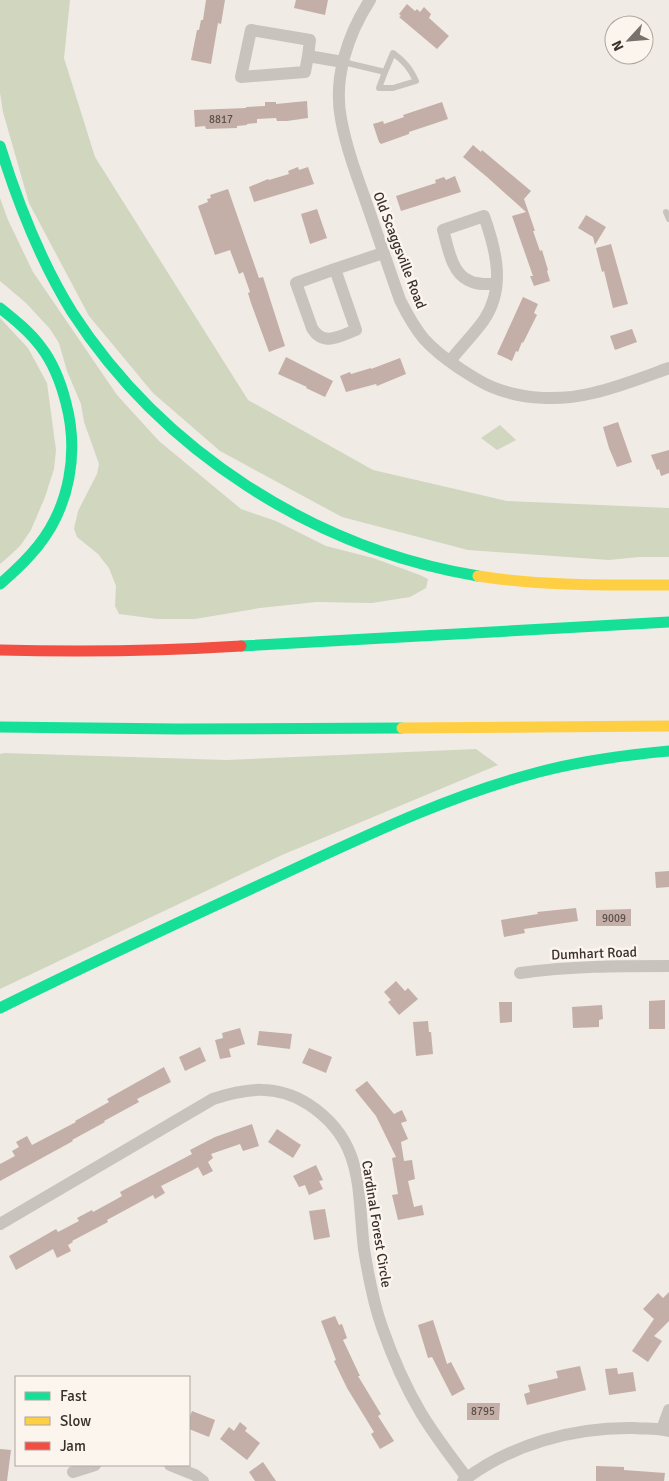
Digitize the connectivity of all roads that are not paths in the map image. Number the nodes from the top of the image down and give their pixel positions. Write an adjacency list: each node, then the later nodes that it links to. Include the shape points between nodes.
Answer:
1 (370, 0): 3 (street, Old Scaggsville Road, via 359,16)
2 (308, 56): 2 (street, via 305,72 241,76 251,30 310,40); 3 (street)
3 (343, 62): 4 (lane); 8 (street, Old Scaggsville Road, via 339,88 340,118)
4 (385, 72): 4 (lane, via 393,52 405,62 416,81 393,88 379,88)
5 (0, 146): 15 (highway, via 36,245 85,331 148,406 187,443 230,475 318,527 410,562 518,581)
6 (666, 212): 7 (lane)
7 (669, 219)
8 (383, 253): 9 (street); 12 (street, Old Scaggsville Road, via 408,316 425,340)
9 (334, 269): 9 (street, via 296,283 315,334 330,339 356,330)
10 (496, 284): 10 (street, via 494,246 484,216 443,230 459,272 480,284); 12 (street, via 485,318)
11 (0, 308): 14 (highway, via 42,348 58,376 67,402 73,456 68,486 48,532 33,555)
12 (450, 361): 13 (street, Old Scaggsville Road, via 492,387 540,398 592,394)
13 (669, 368)
14 (0, 584)
15 (669, 585)
16 (669, 622): 17 (highway, via 178,650)
17 (0, 650)
18 (669, 726): 19 (highway)
19 (0, 727)
20 (669, 751): 23 (highway, via 596,760 538,772 447,802 364,836)
21 (669, 966): 22 (street, Dumhart Road, via 552,968)
22 (520, 973)
23 (0, 1008)
24 (0, 1224): 30 (street, Cardinal Forest Circle, via 213,1099 254,1089 274,1090 304,1101 335,1126 346,1144 360,1189 364,1249 374,1297 391,1354 420,1412)
25 (669, 1410): 26 (street)
26 (666, 1430): 30 (street, via 623,1428 560,1436 498,1458)
27 (92, 1466): 29 (street)
28 (172, 1466): 31 (street)
29 (73, 1472)
30 (465, 1480)
31 (203, 1481)

